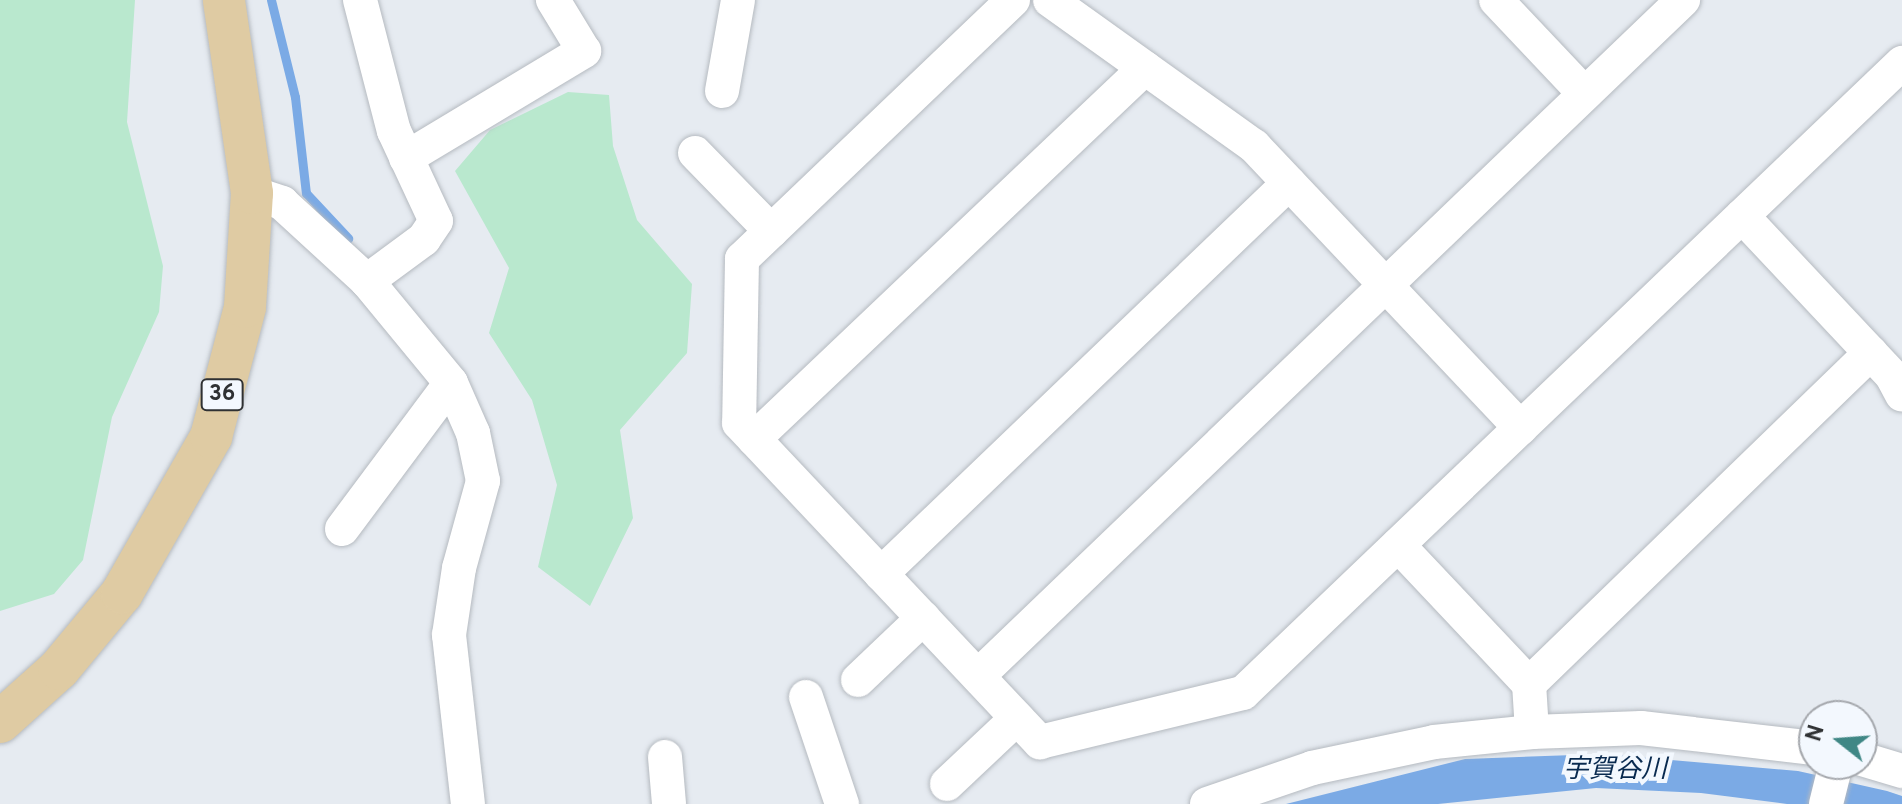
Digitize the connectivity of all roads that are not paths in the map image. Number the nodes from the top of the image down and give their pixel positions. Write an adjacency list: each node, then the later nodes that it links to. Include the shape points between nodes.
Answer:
1 (224, 0): 16 (main road, 36)
2 (360, 0): 14 (street)
3 (553, 0): 14 (street, via 584,51)
4 (738, 0): 11 (street)
5 (1013, 0): 18 (street)
6 (1050, 0): 10 (street)
7 (1496, 0): 12 (street)
8 (1683, 0): 12 (street)
9 (1902, 63): 17 (street)
10 (1145, 68): 15 (street, via 1254,146); 25 (street)
11 (722, 91)
12 (1585, 94): 20 (street)
13 (695, 153): 18 (street)
14 (406, 158): 19 (street, via 436,221 424,239)
15 (1289, 183): 20 (street); 28 (street)
16 (252, 193): 19 (street, via 282,203); 35 (main road, 36, via 245,307 211,437 122,593 59,669)
17 (1742, 216): 21 (street); 24 (street)
18 (771, 231): 25 (street, via 742,259 739,423)
19 (367, 281): 22 (street)
20 (1385, 285): 24 (street); 30 (street)
21 (1871, 353): 23 (street); 32 (street)
22 (451, 383): 26 (street); 43 (street, via 473,433 483,481 459,568 449,635)
23 (1902, 395)
24 (1521, 428): 27 (street)
25 (754, 439): 28 (street)
26 (342, 529)
27 (1398, 545): 32 (street); 34 (street, via 1243,693 1040,742)
28 (881, 574): 29 (street)
29 (923, 618): 30 (street); 31 (street)
30 (978, 676): 34 (street)
31 (858, 680)
32 (1529, 684): 36 (street)
33 (806, 697): 45 (street)
34 (1017, 718): 42 (street)
35 (0, 722)
36 (1532, 732): 37 (street, via 1641,728); 46 (street, via 1434,742 1312,768)
37 (1798, 746)
38 (665, 757): 44 (street)
39 (1878, 764): 40 (street)
40 (1902, 771)
41 (1832, 780): 47 (street)
42 (947, 784)
43 (468, 804)
44 (669, 804)
45 (842, 804)
46 (1207, 804)
47 (1826, 804)

